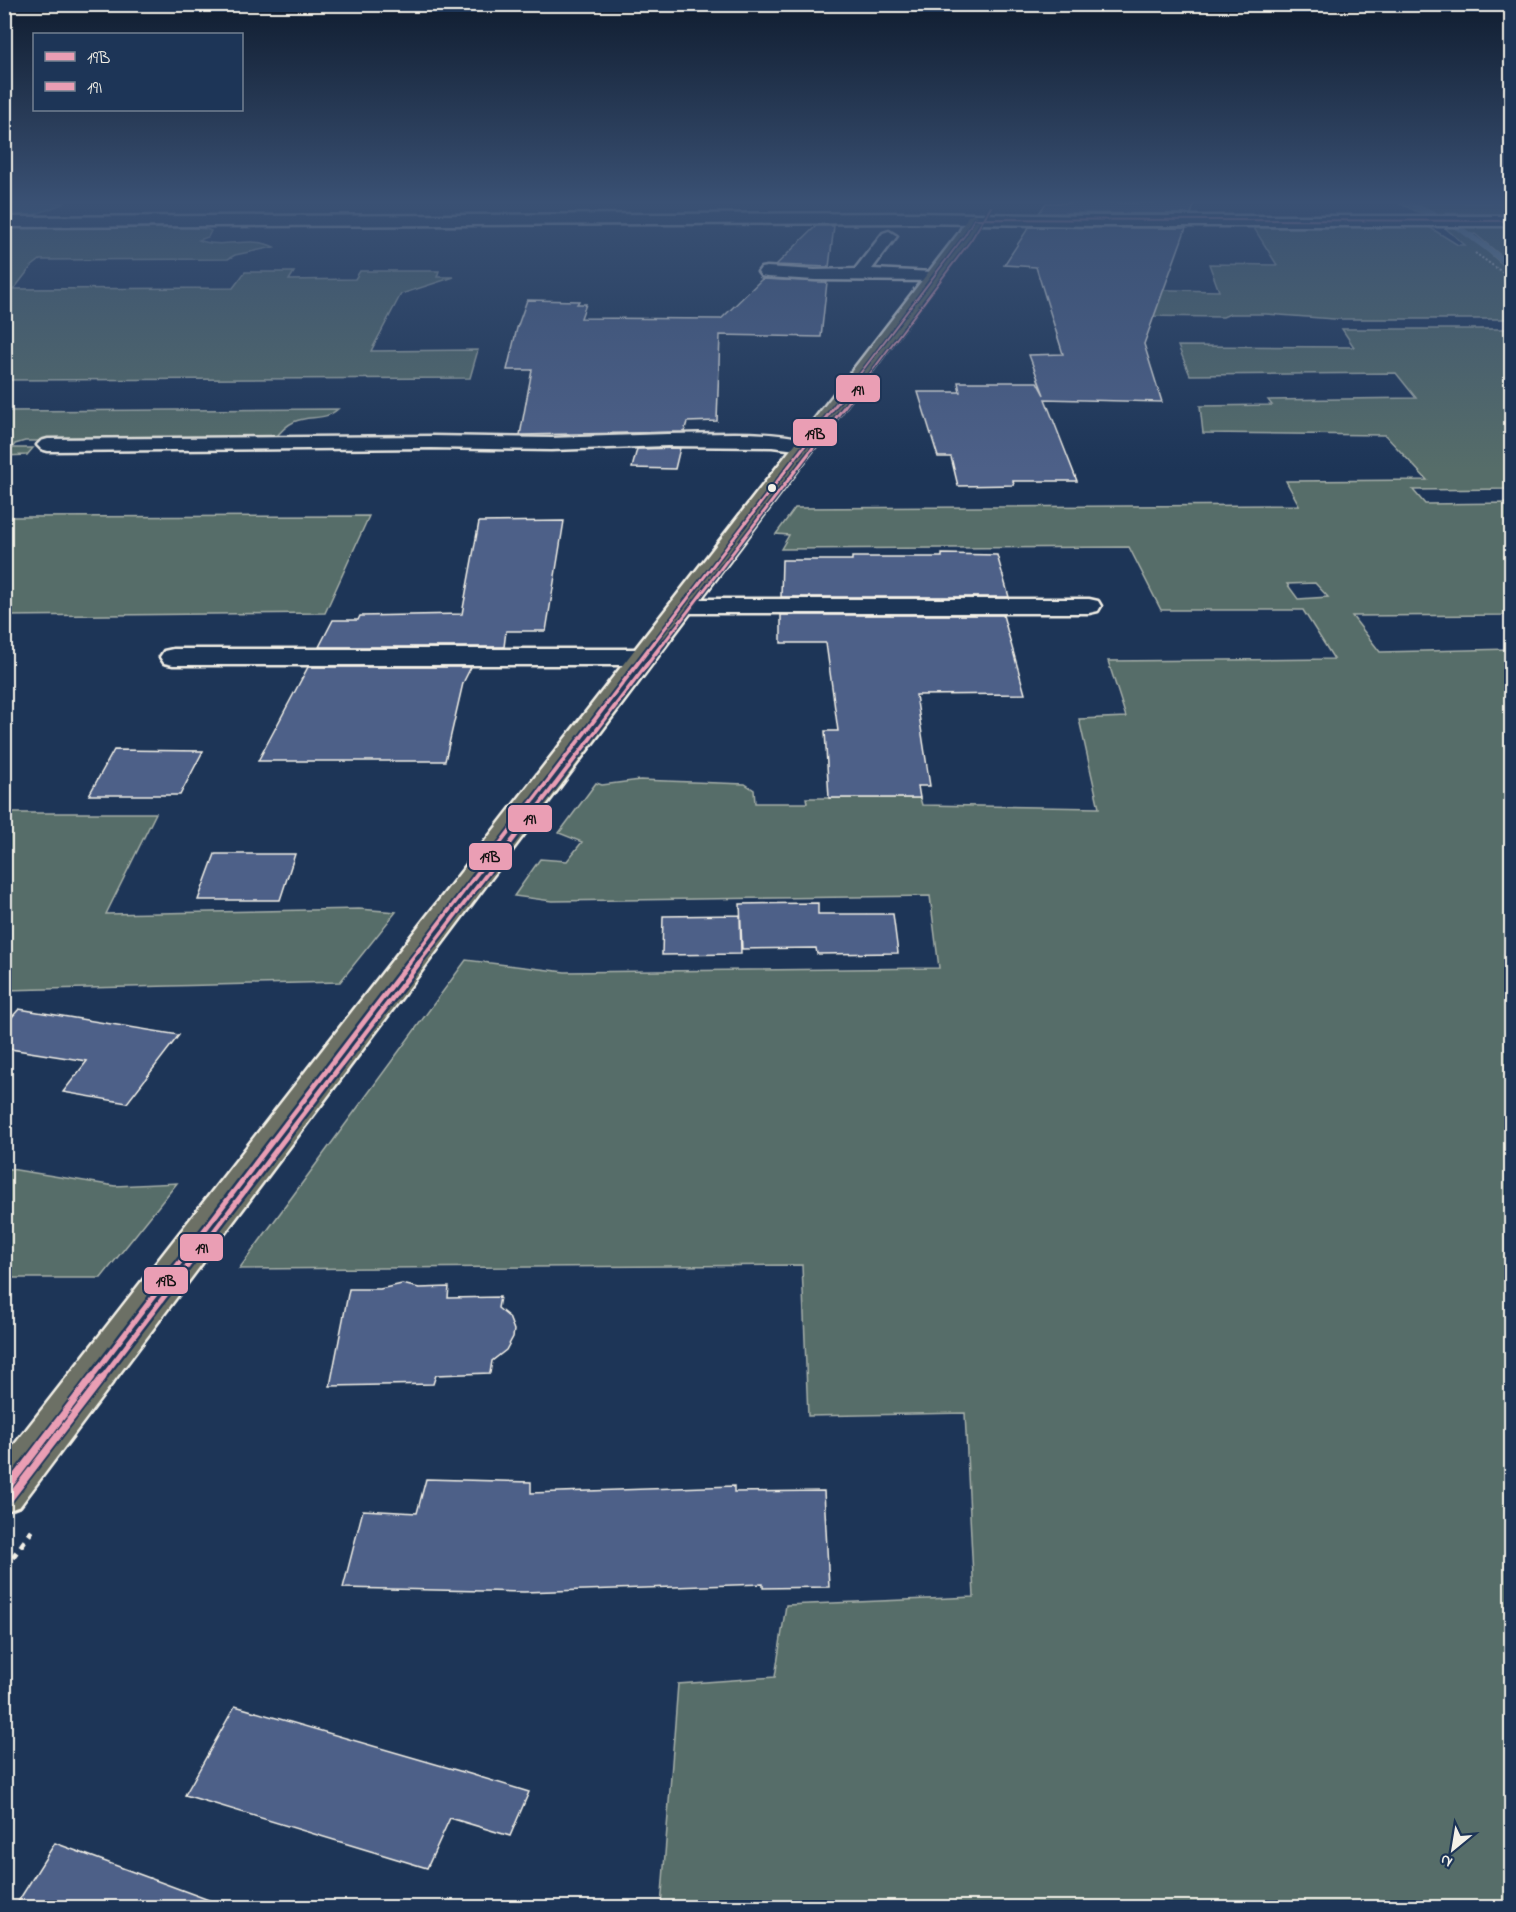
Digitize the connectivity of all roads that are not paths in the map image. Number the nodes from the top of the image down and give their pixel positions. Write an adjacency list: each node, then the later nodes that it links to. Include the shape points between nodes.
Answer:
1 (921, 292): 3 (main road)
2 (48, 445): 3 (street, via 573,444 667,440)
3 (805, 445): 4 (main road)
4 (682, 606): 5 (street); 7 (main road)
5 (1089, 606)
6 (173, 657): 7 (street)
7 (644, 657): 8 (main road)
8 (4, 1493)

